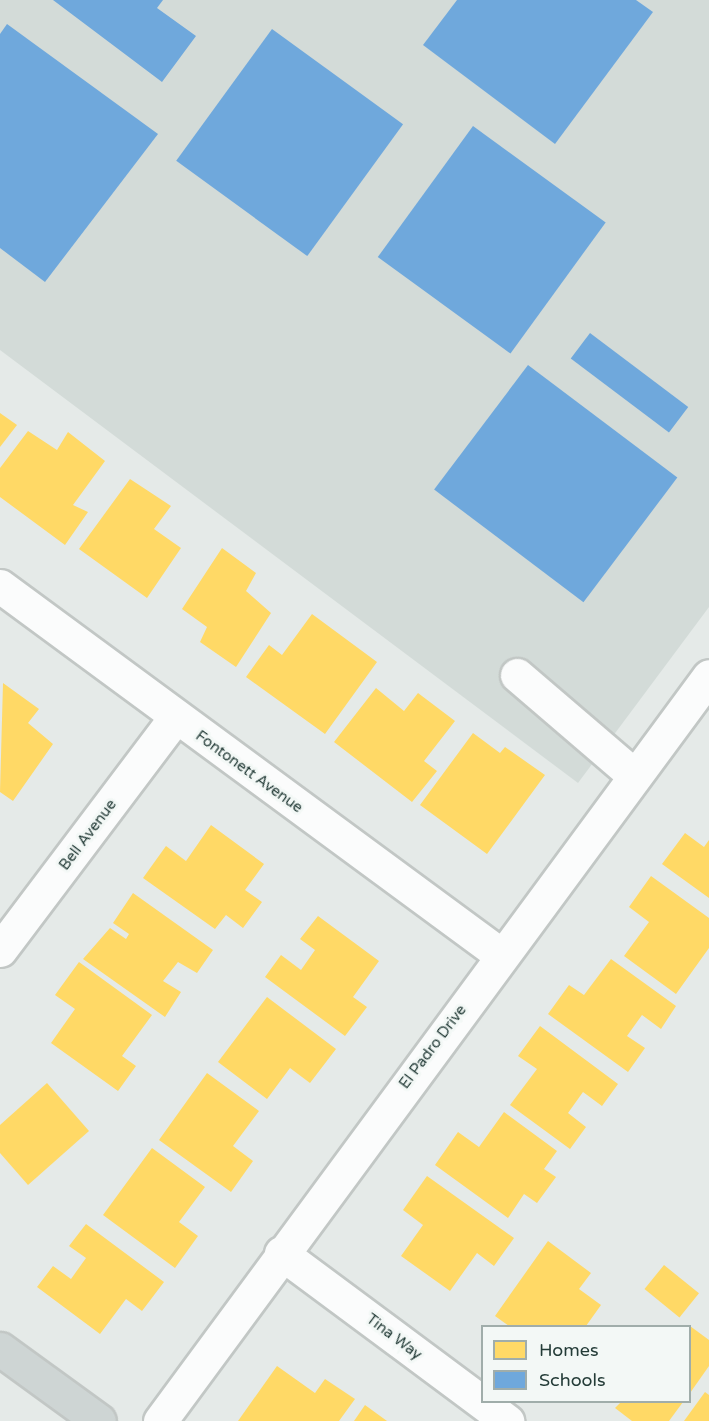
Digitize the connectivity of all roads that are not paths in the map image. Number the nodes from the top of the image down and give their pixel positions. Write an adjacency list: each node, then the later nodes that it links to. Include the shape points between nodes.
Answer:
1 (0, 586): 4 (street, Fontonett Avenue)
2 (517, 675): 5 (street)
3 (709, 676): 5 (street, El Padro Drive)
4 (175, 718): 6 (street, Bell Avenue); 7 (street, Fontonett Avenue)
5 (634, 776): 7 (street, El Padro Drive)
6 (0, 950)
7 (501, 955): 8 (street, El Padro Drive)
8 (281, 1253): 10 (street, Tina Way); 13 (street, El Padro Drive)
9 (0, 1349): 12 (main road)
10 (481, 1402)
11 (483, 1403): 14 (street, Tina Way)
12 (99, 1421)
13 (160, 1421)
14 (507, 1421)

